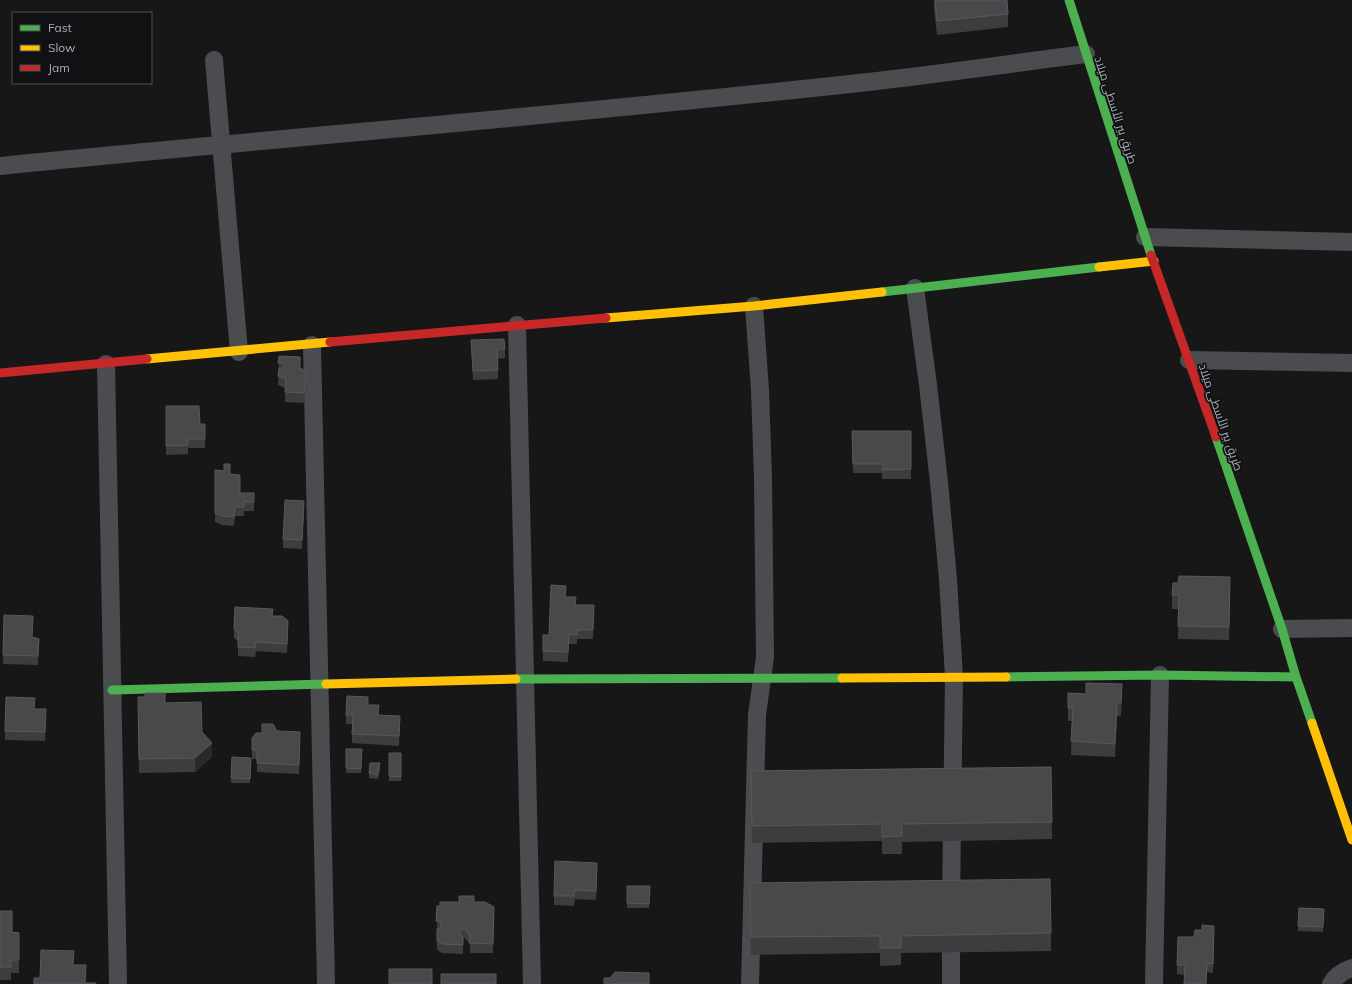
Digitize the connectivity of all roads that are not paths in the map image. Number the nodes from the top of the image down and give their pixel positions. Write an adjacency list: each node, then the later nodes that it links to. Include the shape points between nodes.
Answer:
1 (1069, 0): 2 (street, طريق بير الأسطى ميلاد)
2 (1086, 54): 4 (street, via 869,82); 6 (street, طريق بير الأسطى ميلاد)
3 (214, 60): 4 (street)
4 (221, 144): 5 (street); 13 (street)
5 (0, 166)
6 (1144, 237): 7 (street); 8 (street, طريق بير الأسطى ميلاد)
7 (1352, 242)
8 (1154, 261): 9 (street); 14 (street, طريق بير الأسطى ميلاد)
9 (915, 288): 10 (street); 21 (street, via 939,482)
10 (754, 306): 11 (street); 24 (street, via 763,478 765,657)
11 (517, 325): 12 (street); 23 (street)
12 (312, 345): 13 (street); 25 (street)
13 (239, 352): 16 (street)
14 (1189, 360): 15 (street); 18 (street, طريق بير الأسطى ميلاد)
15 (1352, 363)
16 (106, 364): 17 (street); 26 (street)
17 (0, 373)
18 (1282, 628): 19 (street); 22 (street, طريق بير الأسطى ميلاد)
19 (1352, 628)
20 (1160, 675): 21 (street); 22 (street); 34 (street)
21 (954, 677): 24 (street); 33 (street)
22 (1296, 677): 27 (street, طريق بير الأسطى ميلاد)
23 (525, 679): 24 (street); 25 (street); 31 (street)
24 (762, 679): 32 (street, via 756,715)
25 (320, 685): 26 (street); 30 (street)
26 (112, 690): 29 (street)
27 (1352, 840)
28 (1352, 968): 35 (street, via 1342,971)
29 (118, 984)
30 (326, 984)
31 (532, 984)
32 (750, 984)
33 (950, 984)
34 (1154, 984)
35 (1331, 984)

